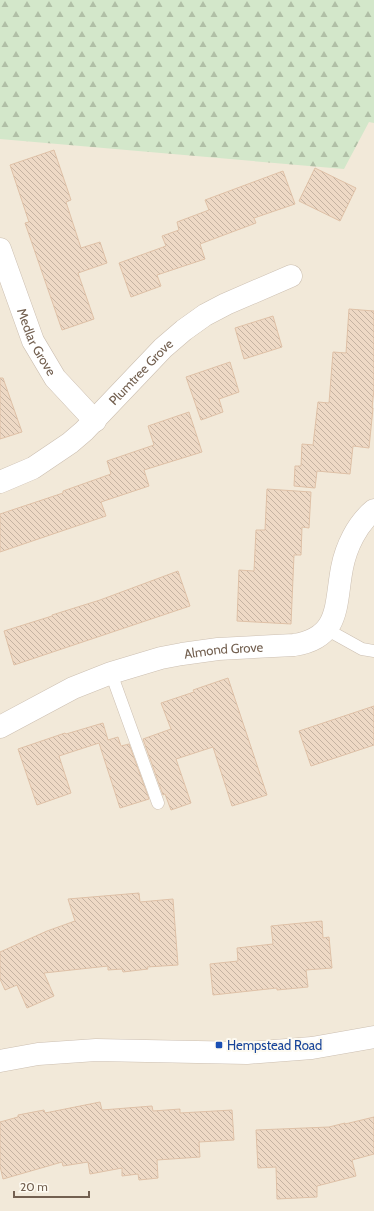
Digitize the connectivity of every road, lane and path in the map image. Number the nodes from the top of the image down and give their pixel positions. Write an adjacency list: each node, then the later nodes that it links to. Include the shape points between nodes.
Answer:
1 (0, 249): 3 (street, Medlar Grove, via 32,341 55,378)
2 (291, 276): 3 (street, Plumtree Grove, via 226,304 184,330 162,348)
3 (95, 421): 4 (street, Plumtree Grove, via 48,459)
4 (0, 482)
5 (374, 510): 6 (street, Almond Grove, via 362,522 350,544 342,568 336,611)
6 (326, 629): 7 (lane, via 362,649); 8 (street, Almond Grove, via 304,644 218,649 182,654)
7 (374, 651)
8 (112, 673): 9 (street, Almond Grove, via 73,688); 10 (lane)
9 (0, 728)
10 (158, 803)
11 (374, 1038): 12 (street, via 312,1048 247,1053 89,1050 38,1054)
12 (0, 1061)

